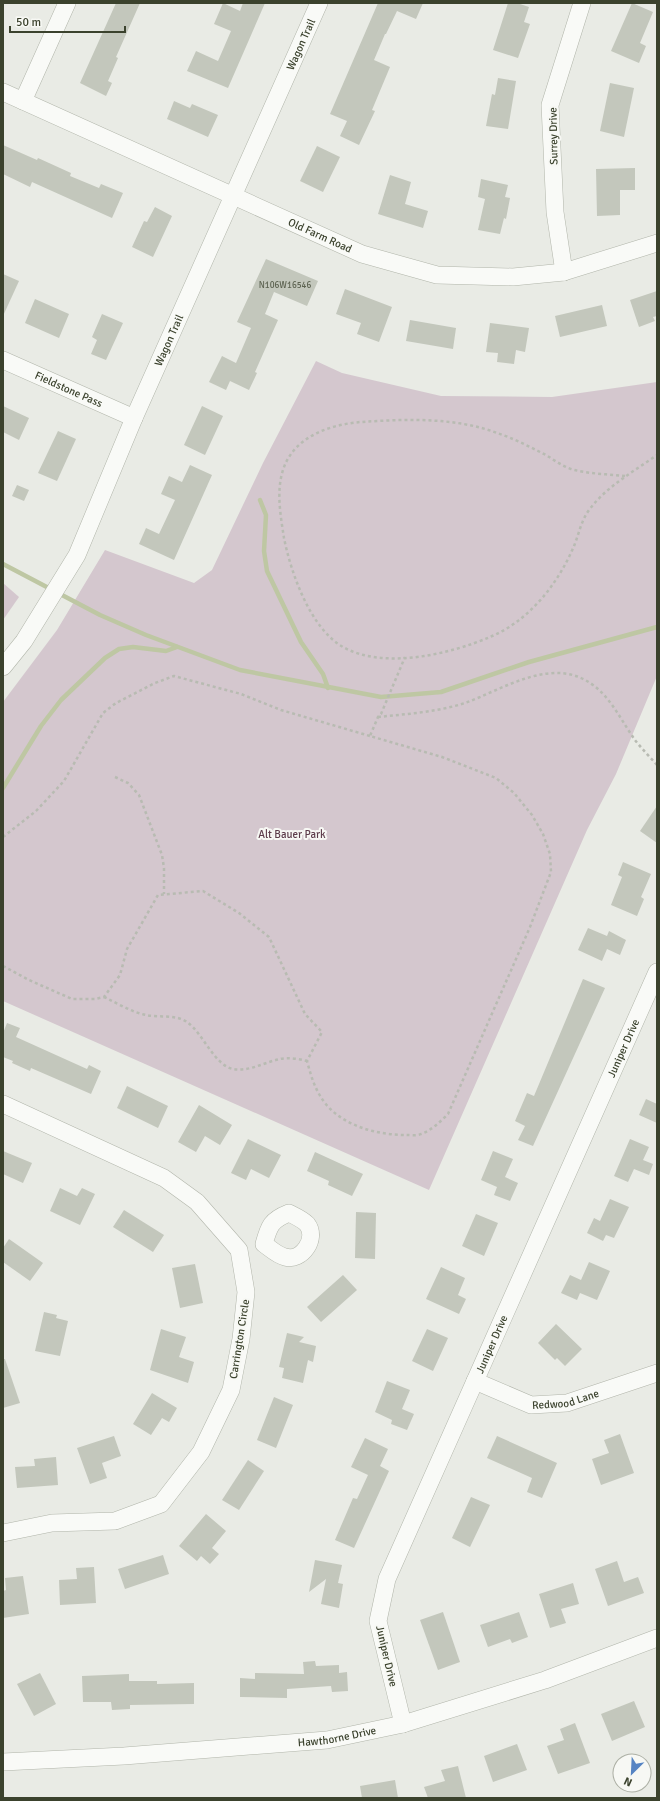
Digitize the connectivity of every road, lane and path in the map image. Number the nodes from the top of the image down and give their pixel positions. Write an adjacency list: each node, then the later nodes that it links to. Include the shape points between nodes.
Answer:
1 (67, 3): 5 (street)
2 (319, 3): 6 (street, Wagon Trail)
3 (582, 3): 8 (street, Surrey Drive, via 550,105 555,212)
4 (3, 92): 5 (street, Old Farm Road)
5 (23, 101): 6 (street, Old Farm Road)
6 (234, 195): 8 (street, Old Farm Road, via 362,254 436,275 512,277); 10 (street, Wagon Trail)
7 (657, 243): 8 (street, Old Farm Road)
8 (564, 272)
9 (3, 360): 10 (street, Fieldstone Pass)
10 (134, 418): 14 (street, Wagon Trail, via 77,555 24,641)
11 (657, 455): 12 (path)
12 (625, 476): 13 (path, via 589,510 561,571 532,609 519,621 508,630 472,643 433,654); 13 (path, via 571,469 498,433 466,424 402,420 358,422 330,428 306,438 289,457 280,479 279,510 295,579 320,626 342,646 365,655)
13 (405, 657): 15 (path)
14 (3, 667)
15 (378, 717): 16 (path); 17 (path, via 443,709 527,678 557,673 577,676 594,685 614,706 636,740)
16 (370, 736): 19 (path, via 281,710 241,694 174,676 116,703 103,713 64,781 36,811); 24 (path, via 442,757 496,778 514,793 532,815 543,834 550,854 551,872 524,942 448,1114 436,1126 420,1135 371,1131 356,1126 325,1104 313,1084)
17 (657, 765)
18 (116, 776): 20 (path, via 128,783 139,795 162,855)
19 (3, 837)
20 (164, 894): 23 (path, via 158,895 127,949 120,975); 24 (path, via 202,892 239,913 269,937 305,1014 322,1032)
21 (3, 966): 23 (path, via 72,999)
22 (657, 972): 29 (street, Juniper Drive)
23 (104, 997): 24 (path, via 144,1015 179,1018 194,1027 216,1058 232,1069 246,1069 281,1059)
24 (307, 1061)
25 (3, 1104): 27 (street, via 164,1178 197,1202)
26 (264, 1244): 27 (street)
27 (239, 1250): 30 (street, Carrington Circle, via 246,1292 242,1339 231,1390 202,1452 161,1504 115,1521 52,1523)
28 (657, 1373): 29 (street, Redwood Lane, via 567,1403 531,1404)
29 (475, 1381): 32 (street, Juniper Drive, via 387,1580 378,1621)
30 (3, 1533)
31 (657, 1638): 32 (street, Hawthorne Drive, via 545,1680)
32 (402, 1724): 33 (street, Hawthorne Drive, via 327,1740 124,1756)
33 (3, 1762)

